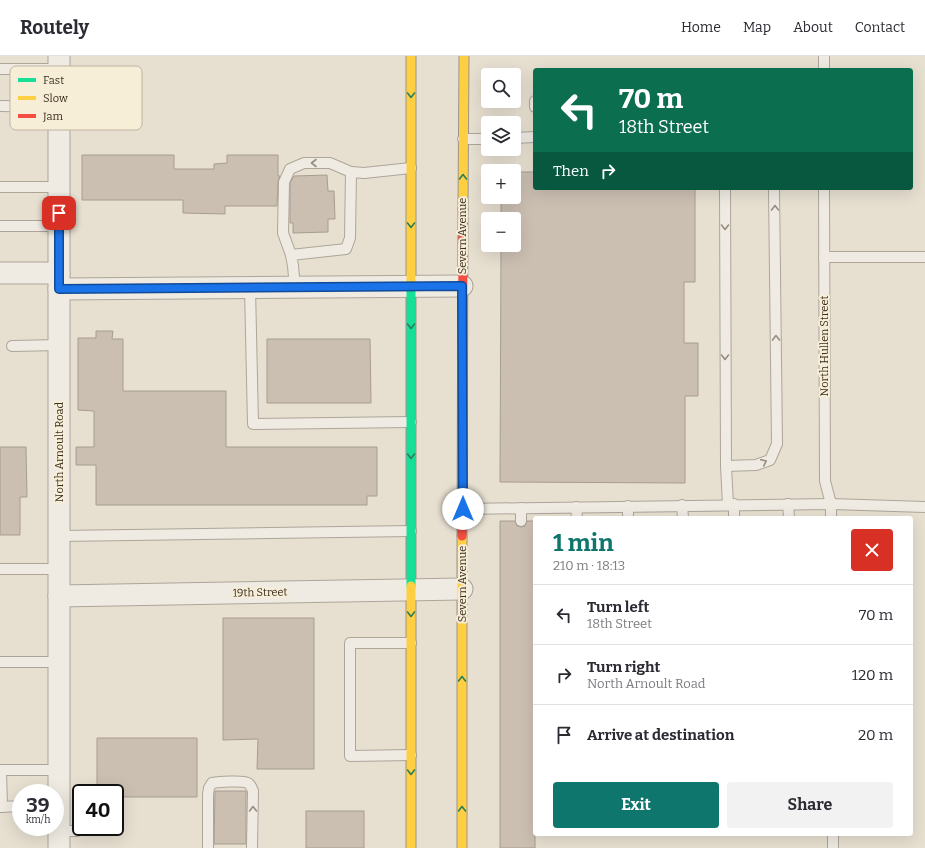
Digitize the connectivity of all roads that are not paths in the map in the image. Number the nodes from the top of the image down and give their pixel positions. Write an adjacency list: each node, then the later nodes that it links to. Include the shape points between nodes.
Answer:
1 (411, 56): 16 (street, one-way to 16)
2 (464, 56): 14 (street, Severn Avenue)
3 (824, 56): 7 (lane)
4 (59, 63): 5 (lane)
5 (30, 66)
6 (10, 68): 8 (lane)
7 (824, 68)
8 (0, 69)
9 (0, 106): 10 (lane)
10 (10, 106)
11 (59, 130): 19 (street, North Arnoult Road)
12 (533, 137): 13 (lane)
13 (521, 138)
14 (463, 139): 15 (lane); 30 (street, Severn Avenue, one-way to 14)
15 (481, 139)
16 (411, 168): 17 (lane); 31 (street, one-way to 31)
17 (351, 172): 25 (lane, via 350,238 346,249); 25 (lane, one-way to 25, via 330,164 304,163 290,168 284,182 283,233)
18 (0, 186): 19 (lane)
19 (59, 187): 24 (street, North Arnoult Road)
20 (725, 190): 37 (lane, one-way to 37)
21 (774, 190): 37 (lane, one-way to 21, via 756,465 770,460 777,444)
22 (824, 190): 26 (lane, North Hullen Street)
23 (0, 226): 24 (lane)
24 (59, 226): 29 (street, North Arnoult Road)
25 (291, 255): 33 (lane)
26 (824, 257): 27 (lane); 39 (lane, North Hullen Street, via 825,481)
27 (925, 257)
28 (0, 273): 29 (street)
29 (59, 281): 32 (street); 34 (street, North Arnoult Road)
30 (462, 286): 31 (street); 46 (street, Severn Avenue)
31 (411, 287): 33 (street); 36 (street, one-way to 36)
32 (250, 288): 33 (street); 36 (lane, via 253,424)
33 (295, 288)
34 (59, 345): 35 (lane); 55 (street, North Arnoult Road)
35 (12, 346)
36 (411, 422): 54 (street, one-way to 54)
37 (726, 466): 41 (lane)
38 (788, 504): 39 (lane); 41 (lane); 51 (lane)
39 (831, 504): 44 (lane); 52 (lane, North Hullen Street)
40 (682, 505): 41 (lane); 42 (lane); 49 (lane)
41 (731, 505): 50 (lane)
42 (628, 506): 43 (lane); 48 (lane)
43 (576, 507): 45 (lane); 47 (lane)
44 (925, 507)
45 (521, 508): 46 (lane); 53 (lane)
46 (463, 509): 58 (street, Severn Avenue)
47 (576, 516)
48 (628, 516)
49 (683, 516)
50 (734, 516)
51 (789, 516)
52 (831, 516)
53 (521, 521)
54 (411, 532): 55 (lane); 59 (street)
55 (59, 536): 57 (street, North Arnoult Road)
56 (0, 569): 57 (lane)
57 (59, 569): 60 (street, North Arnoult Road)
58 (462, 589): 59 (street, 19th Street); 74 (street, Severn Avenue, one-way to 58)
59 (411, 590): 60 (street, 19th Street); 61 (street, one-way to 61)
60 (59, 596): 63 (street, North Arnoult Road)
61 (411, 643): 64 (street); 64 (lane, via 350,643 350,756)
62 (0, 662): 63 (lane)
63 (59, 662): 66 (street, North Arnoult Road)
64 (411, 755): 73 (street, one-way to 73)
65 (0, 770): 66 (lane); 69 (lane)
66 (59, 770): 67 (street, North Arnoult Road)
67 (58, 784)
68 (12, 806): 69 (lane)
69 (1, 807)
70 (833, 836): 75 (lane)
71 (208, 848): 72 (lane, one-way to 71, via 253,791 244,782 212,783 209,788)
72 (252, 848)
73 (411, 848)
74 (462, 848)
75 (833, 848)

